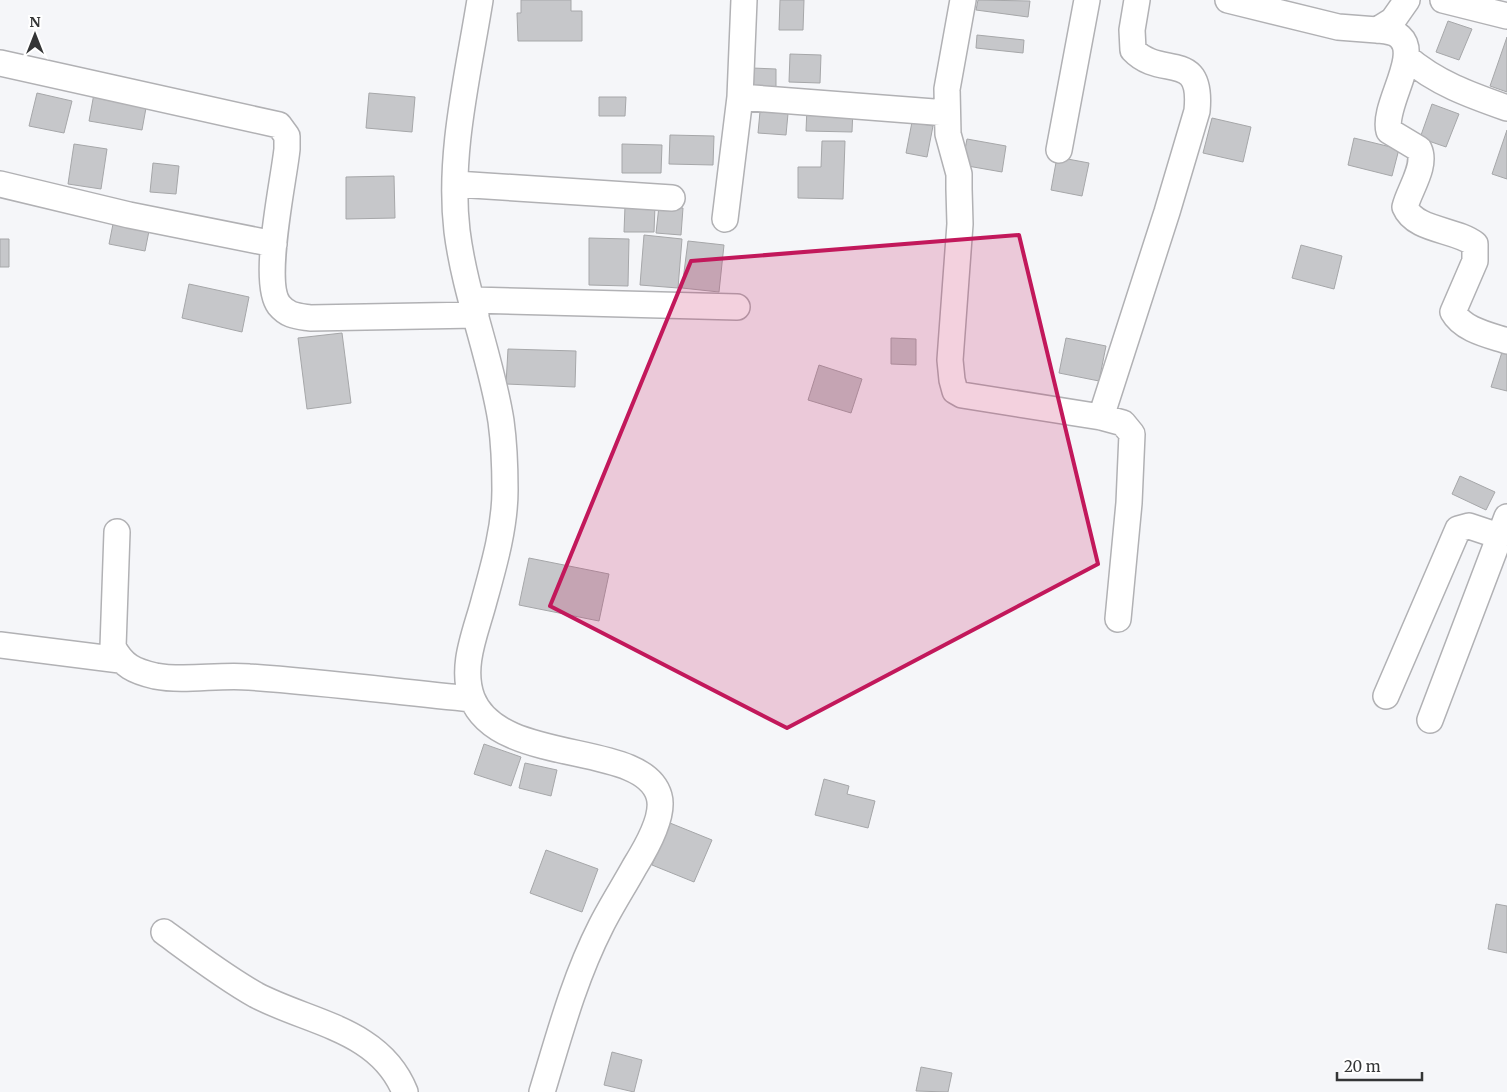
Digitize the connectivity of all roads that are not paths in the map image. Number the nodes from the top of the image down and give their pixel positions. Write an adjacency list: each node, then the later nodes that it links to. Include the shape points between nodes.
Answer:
1 (480, 0): 18 (street, via 460,130)
2 (744, 0): 13 (street)
3 (963, 0): 15 (street, via 947,89)
4 (1087, 0): 16 (street)
5 (1137, 0): 25 (street, via 1132,30 1133,50 1152,62 1188,72 1197,86 1197,112)
6 (1228, 0): 10 (street, via 1338,27)
7 (1407, 0): 10 (street, via 1393,20)
8 (1443, 0): 9 (street)
9 (1507, 16)
10 (1377, 30): 11 (street, via 1394,33 1401,38 1406,47)
11 (1406, 57): 14 (street, via 1434,79); 24 (street, via 1386,121 1389,131 1421,152 1420,166 1405,207 1408,215 1418,221 1475,244 1475,261 1453,312 1457,320 1466,326)
12 (0, 63): 21 (street, via 280,125 287,136 287,149)
13 (740, 96): 15 (street); 20 (street)
14 (1507, 108)
15 (947, 113): 25 (street, via 948,134 959,174 960,224 950,360 955,391 976,399)
16 (1059, 150)
17 (0, 184): 21 (street, via 129,215)
18 (456, 184): 19 (street); 22 (street, via 457,231)
19 (672, 198)
20 (725, 219)
21 (274, 244): 22 (street, via 272,285 278,304 290,315 310,318)
22 (474, 308): 23 (street); 32 (street, via 501,422 505,492 498,548 466,673)
23 (737, 308)
24 (1507, 341)
25 (1101, 417): 28 (street, via 1123,422 1132,434)
26 (1503, 526): 31 (street, via 1458,529); 33 (street)
27 (117, 532): 30 (street, via 113,647)
28 (1118, 618)
29 (0, 645): 30 (street)
30 (120, 660): 32 (street, via 132,669 164,677 250,677)
31 (1386, 696)
32 (472, 700): 36 (street, via 484,717 504,732 632,769 650,781 660,797 658,817 645,849 601,925 583,964 563,1018)
33 (1430, 720)
34 (164, 932): 35 (street, via 257,995 370,1045 392,1069)
35 (405, 1092)
36 (542, 1092)

